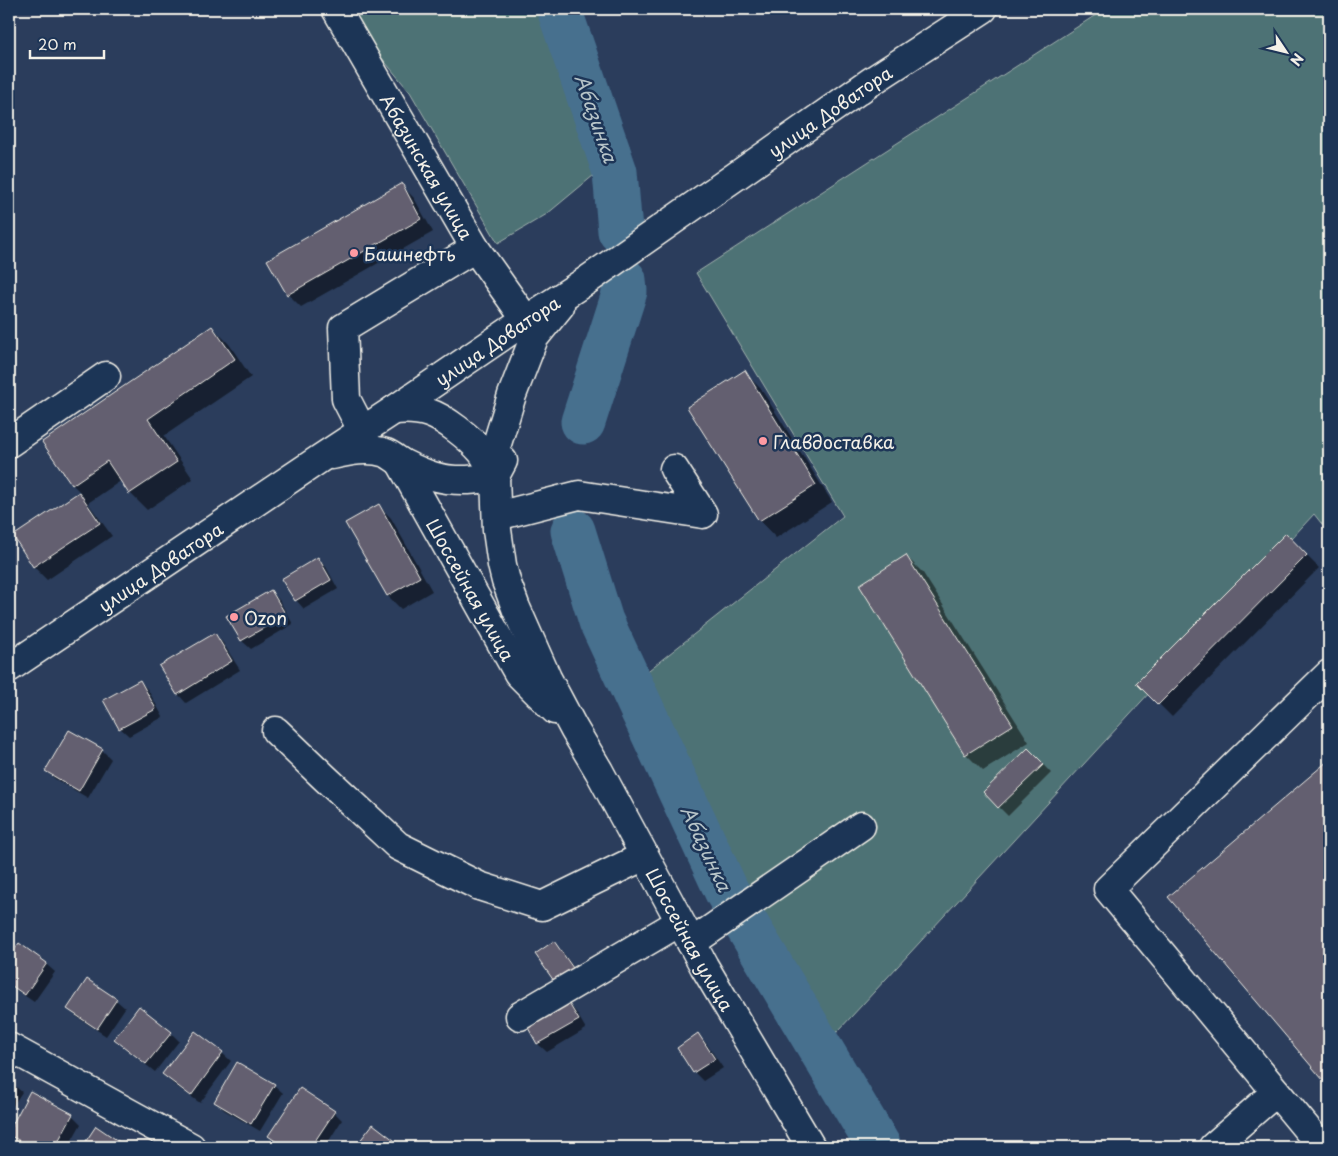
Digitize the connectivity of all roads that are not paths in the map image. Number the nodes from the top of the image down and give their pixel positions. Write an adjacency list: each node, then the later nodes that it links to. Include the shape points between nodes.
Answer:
1 (336, 9): 3 (main road, Абазинская улица)
2 (983, 9): 4 (main road, улица Доватора, via 872,81)
3 (475, 248): 5 (main road, Абазинская улица); 8 (main road, via 343,328 346,398)
4 (586, 280): 5 (main road, улица Доватора); 13 (main road, via 538,367)
5 (526, 320): 7 (main road, улица Доватора)
6 (106, 376): 9 (main road)
7 (394, 410): 8 (main road, улица Доватора); 13 (main road, via 430,413 450,425 482,453)
8 (363, 432): 10 (main road, улица Доватора)
9 (9, 443)
10 (321, 458): 11 (main road, via 368,450 386,453); 15 (main road, улица Доватора)
11 (400, 462): 13 (main road, via 443,480); 17 (main road, Шоссейная улица, via 518,673)
12 (674, 469): 14 (main road, via 703,514 580,494)
13 (495, 476): 14 (main road, Шоссейная улица)
14 (497, 516): 17 (main road, Шоссейная улица, via 506,581 547,678)
15 (9, 668)
16 (1329, 674): 24 (main road, via 1108,889)
17 (574, 730): 20 (main road, Шоссейная улица, via 581,753); 21 (main road, Шоссейная улица, via 599,771)
18 (276, 731): 20 (main road, via 398,846 479,886 542,906)
19 (861, 826): 21 (main road)
20 (638, 860): 21 (main road, Шоссейная улица)
21 (682, 934): 22 (main road); 26 (main road, Шоссейная улица, via 691,960); 27 (main road, Шоссейная улица)
22 (520, 1016)
23 (9, 1047): 25 (main road)
24 (1276, 1092): 28 (main road); 29 (main road)
25 (191, 1147)
26 (799, 1147)
27 (811, 1147)
28 (1213, 1147)
29 (1322, 1147)

